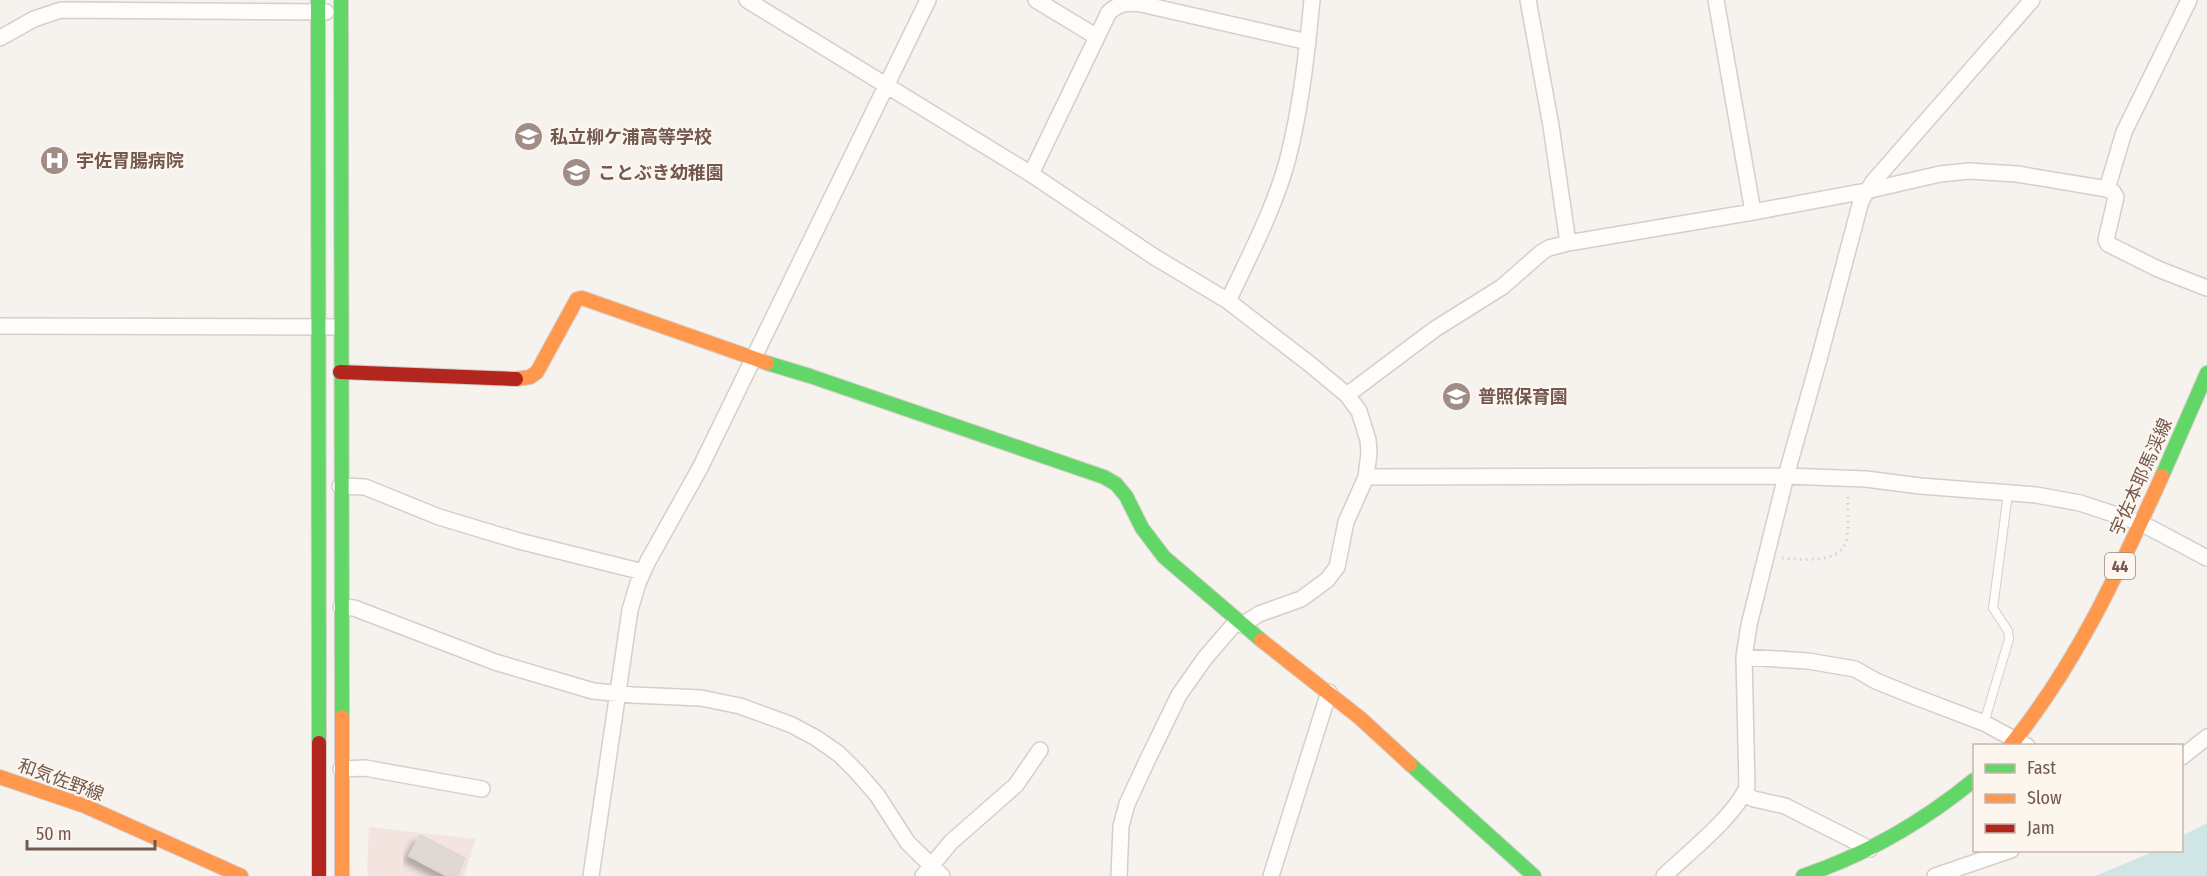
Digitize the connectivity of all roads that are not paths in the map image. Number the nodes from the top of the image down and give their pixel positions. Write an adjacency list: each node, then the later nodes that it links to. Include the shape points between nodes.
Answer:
1 (747, 0): 14 (street)
2 (928, 0): 14 (street)
3 (1036, 0): 11 (street)
4 (1312, 0): 13 (street)
5 (1528, 0): 19 (street)
6 (1716, 0): 18 (street)
7 (2032, 0): 17 (street)
8 (2188, 0): 16 (street, via 2124,132)
9 (318, 6): 10 (street); 12 (street, via 60,10); 23 (street)
10 (341, 6): 24 (street)
11 (1097, 37): 13 (street, via 1109,12 1129,3); 15 (street)
12 (0, 38)
13 (1308, 42): 21 (street, via 1288,159)
14 (885, 85): 15 (street); 25 (street)
15 (1031, 174): 21 (street)
16 (2107, 189): 17 (street, via 2017,174 1969,171); 20 (street, via 2116,197 2108,244)
17 (1866, 191): 18 (street); 29 (street)
18 (1754, 212): 19 (street)
19 (1568, 243): 28 (street, via 1542,252 1502,287 1407,349)
20 (2207, 288)
21 (1228, 301): 28 (street)
22 (0, 326): 23 (street)
23 (318, 327): 24 (street); 55 (street)
24 (340, 327): 26 (street)
25 (753, 359): 26 (street, via 582,298 577,299 542,366 530,377 509,380); 35 (street); 37 (street, via 1104,477 1126,496 1142,528 1164,557)
26 (340, 372): 31 (street)
27 (2207, 373): 33 (street, 宇佐本耶馬渓線 / 44)
28 (1347, 395): 30 (street, via 1359,411 1368,440)
29 (1786, 476): 30 (street); 32 (street); 38 (street)
30 (1366, 477): 37 (street, via 1346,522 1340,558 1327,580 1301,599)
31 (340, 486): 35 (street, via 364,487 459,523); 36 (street)
32 (2008, 493): 33 (street, via 2080,503); 41 (lane, via 1993,608 2009,639)
33 (2141, 523): 34 (street); 43 (street, 宇佐本耶馬渓線 / 44, via 2065,672)
34 (2207, 558)
35 (643, 572): 40 (street, via 630,610)
36 (341, 607): 40 (street, via 354,608 495,662 593,691); 46 (street)
37 (1240, 623): 39 (street); 58 (street, via 1210,651 1179,695 1146,763 1121,826)
38 (1744, 657): 41 (street, via 1855,669); 50 (street)
39 (1329, 692): 59 (street); 60 (street)
40 (617, 694): 53 (street, via 692,697 730,704 774,718 816,738 839,754 877,795 898,832); 57 (street)
41 (1984, 723): 43 (street)
42 (2207, 737): 45 (street)
43 (2018, 743)
44 (1040, 750): 53 (street, via 1016,785 951,842)
45 (2183, 755)
46 (341, 769): 49 (street, via 365,768); 56 (street)
47 (0, 777): 54 (street, 和気佐野線, via 102,813)
48 (1973, 781): 51 (street)
49 (482, 789)
50 (1744, 794): 51 (street, via 1794,810); 61 (street)
51 (1870, 849): 62 (street)
52 (2005, 852): 63 (street)
53 (932, 873)
54 (241, 876)
55 (319, 876)
56 (342, 876)
57 (591, 876)
58 (1119, 876)
59 (1271, 876)
60 (1534, 876)
61 (1664, 876)
62 (1803, 876)
63 (1935, 876)

